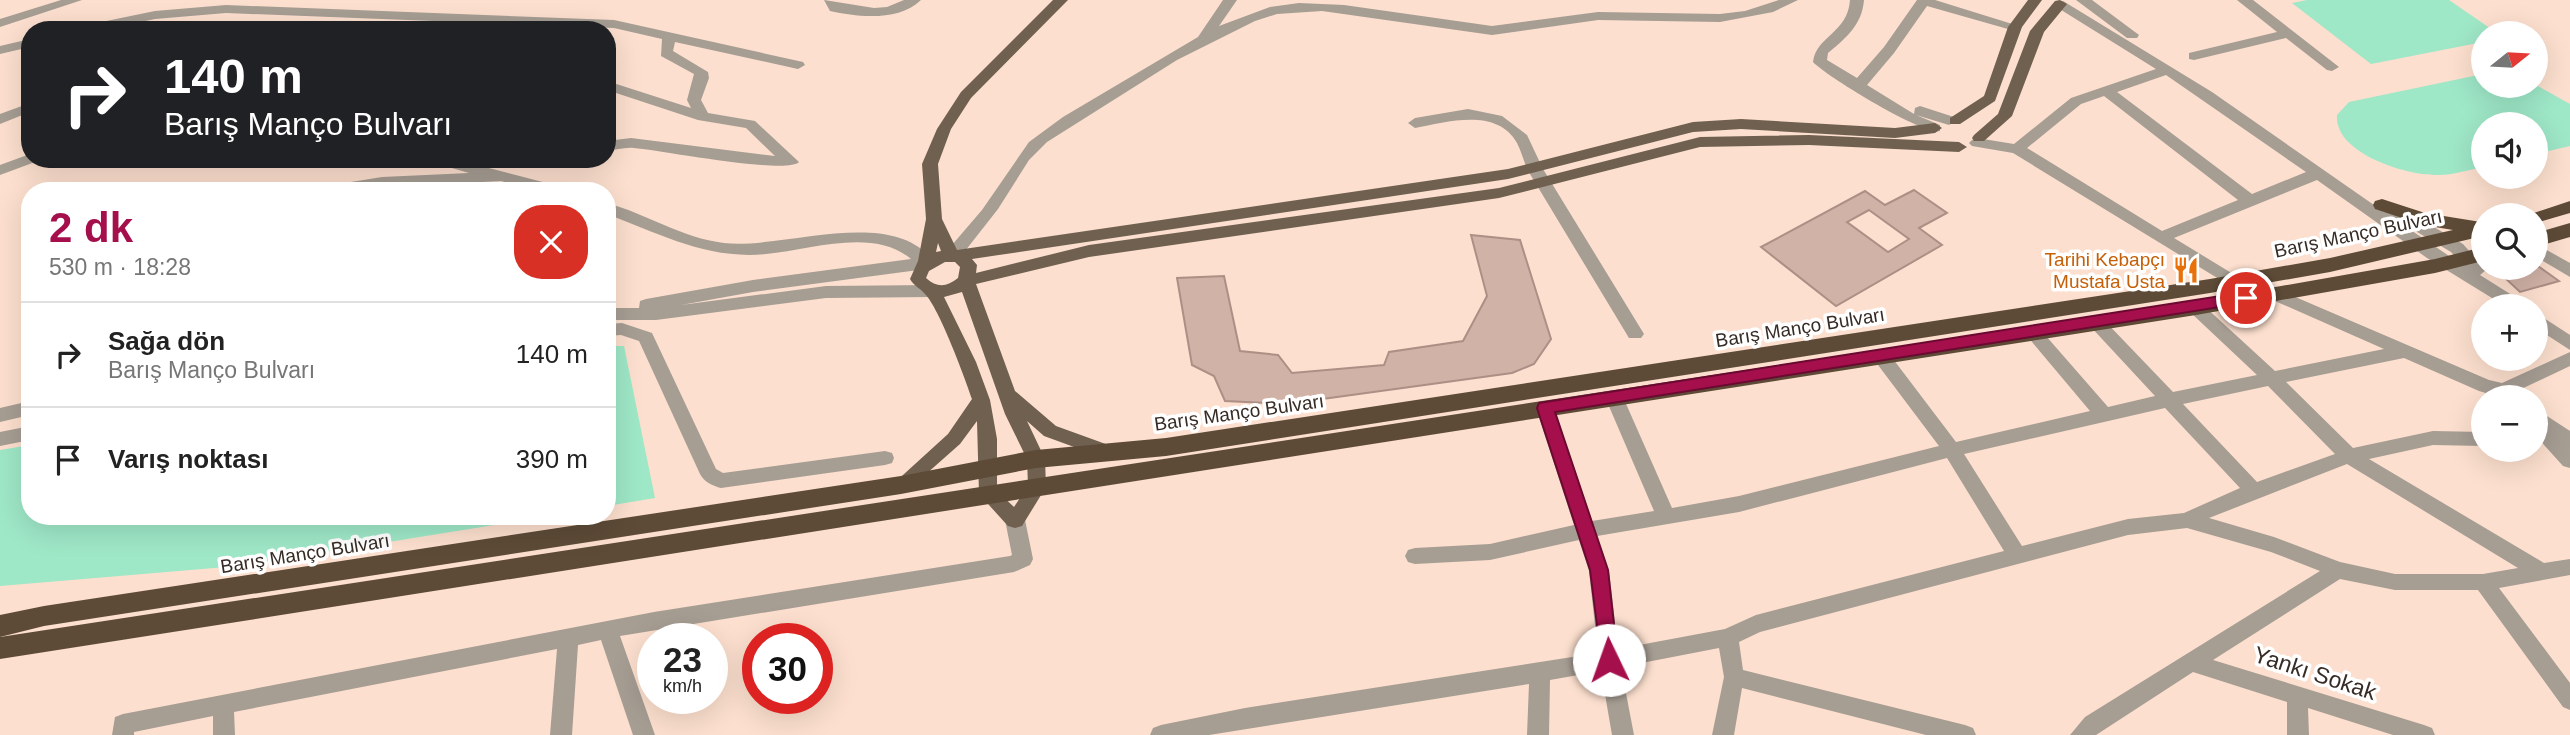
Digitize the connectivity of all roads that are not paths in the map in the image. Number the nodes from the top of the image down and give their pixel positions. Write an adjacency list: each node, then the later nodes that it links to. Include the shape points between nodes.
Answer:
1 (75, 0): 15 (street)
2 (831, 0): 3 (street, via 835,8 875,15)
3 (914, 0)
4 (1061, 0): 53 (main road, via 966,95 944,129 930,164)
5 (1230, 0): 20 (street)
6 (1791, 0): 20 (street, via 1740,16 1586,17 1478,30 1381,13 1299,7 1266,14)
7 (1857, 0): 27 (street, via 1858,14 1821,52 1820,62)
8 (2035, 0): 17 (main road)
9 (2083, 0): 12 (street, via 2077,5); 49 (street)
10 (2244, 0): 18 (street)
11 (1924, 1): 17 (street); 27 (street)
12 (2059, 3): 26 (street); 35 (main road, via 2037,31 2005,116)
13 (133, 21): 14 (street, via 190,11 267,8)
14 (549, 21)
15 (0, 23)
16 (616, 24): 19 (street)
17 (2015, 27): 34 (main road, via 1990,98)
18 (2287, 34): 23 (street); 25 (street)
19 (669, 37): 24 (street); 31 (street, via 666,53 701,72 694,100)
20 (1203, 40): 60 (street, via 1073,115 1032,147)
21 (21, 45): 22 (street)
22 (0, 50)
23 (2194, 56)
24 (798, 65)
25 (2332, 67)
26 (2168, 70): 29 (street); 43 (street)
27 (1859, 85): 34 (street, via 1911,118)
28 (616, 88): 31 (street)
29 (2106, 91): 38 (street, via 2076,101); 48 (street)
30 (21, 111): 32 (street)
31 (703, 117): 36 (street, via 750,124 791,162)
32 (0, 119)
33 (1415, 123): 41 (street, via 1468,114 1497,119 1522,138)
34 (1946, 123): 35 (main road, via 1972,127); 37 (main road, via 1944,142); 41 (main road, via 1895,133 1741,124 1693,127)
35 (1978, 141): 37 (main road); 38 (street)
36 (616, 145)
37 (1959, 147): 47 (main road, via 1809,140 1700,142)
38 (2017, 149): 58 (street)
39 (21, 162): 42 (street)
40 (473, 168): 44 (street)
41 (1535, 169): 47 (street); 60 (main road)
42 (0, 170)
43 (2319, 173): 48 (street); 59 (street)
44 (504, 176): 45 (street); 46 (street)
45 (382, 182)
46 (525, 182)
47 (1545, 182): 65 (main road, via 1450,200 1089,251); 77 (street)
48 (2250, 201): 58 (street)
49 (2382, 205): 54 (highway); 59 (street)
50 (2570, 208): 52 (highway)
51 (616, 211): 63 (street, via 700,244 727,249 863,239 902,244)
52 (2548, 213)
53 (934, 219): 60 (main road); 63 (main road)
54 (2471, 228)
55 (2570, 230): 57 (highway)
56 (2471, 232): 59 (highway, Barış Manço Bulvarı)
57 (2548, 236)
58 (2161, 237): 66 (street)
59 (2430, 241): 62 (street); 66 (highway, Barış Manço Bulvarı, via 2330,265)
60 (951, 256): 63 (main road); 65 (main road, via 969,265)
61 (2548, 257): 64 (street)
62 (2466, 258): 68 (highway); 69 (street)
63 (926, 263): 67 (main road, via 918,279); 71 (street, via 753,286)
64 (2570, 271)
65 (966, 281): 67 (main road, via 947,292); 85 (main road)
66 (2232, 281): 100 (highway, Barış Manço Bulvarı, via 1618,379)
67 (932, 291): 72 (street, via 799,294 656,314); 88 (main road, via 961,347)
68 (2272, 293): 70 (highway); 79 (street)
69 (2505, 294)
70 (2196, 308): 73 (highway); 82 (street)
71 (616, 311)
72 (616, 313)
73 (2096, 322): 76 (highway); 87 (street)
74 (2548, 328): 78 (street)
75 (616, 329): 102 (street, via 646,337 709,474 721,481)
76 (2032, 332): 80 (highway); 92 (street)
77 (1635, 334)
78 (2570, 344)
79 (2405, 351): 82 (street); 83 (street)
80 (1881, 356): 86 (highway); 99 (street)
81 (2570, 358): 84 (street)
82 (2271, 379): 87 (street); 101 (street)
83 (2482, 385)
84 (2525, 385)
85 (1008, 395): 100 (main road, via 1050,432); 103 (main road)
86 (1614, 397): 89 (highway); 110 (street)
87 (2169, 400): 92 (street); 108 (street)
88 (979, 402): 105 (main road, via 988,439); 106 (main road, via 954,439)
89 (1545, 408): 107 (highway); 113 (street)
90 (21, 410): 91 (street)
91 (0, 415)
92 (2105, 416): 99 (street)
93 (2548, 424): 97 (street)
94 (21, 435): 95 (street)
95 (0, 439)
96 (2471, 439): 101 (street, via 2433,438)
97 (2570, 441)
98 (2548, 443): 104 (street)
99 (1952, 450): 110 (street, via 1738,504); 114 (street)
100 (1107, 452): 103 (highway, Barış Manço Bulvarı)
101 (2348, 456): 108 (street); 118 (street)
102 (885, 458)
103 (1036, 459): 105 (highway, Barış Manço Bulvarı); 107 (main road)
104 (2570, 461)
105 (986, 467): 106 (highway, Barış Manço Bulvarı); 109 (main road)
106 (901, 485): 120 (highway, Barış Manço Bulvarı)
107 (1037, 487): 109 (highway); 111 (main road)
108 (2254, 491): 112 (street)
109 (988, 494): 111 (main road); 124 (highway)
110 (1666, 516): 113 (street)
111 (1015, 520): 121 (street, via 1023,559 1014,564)
112 (2187, 520): 114 (street, via 2128,527); 117 (street, via 2274,545)
113 (1587, 530): 115 (street, via 1490,552); 125 (street, via 1599,570)
114 (2018, 555): 122 (street, via 1756,624)
115 (1415, 556)
116 (2570, 567): 118 (street)
117 (2338, 570): 119 (street, via 2395,582); 126 (street)
118 (2540, 571): 119 (street)
119 (2483, 582): 130 (street)
120 (0, 626)
121 (608, 630): 123 (street); 135 (street)
122 (1728, 637): 125 (street); 128 (street)
123 (568, 638): 131 (street); 134 (street)
124 (0, 648)
125 (1609, 660): 127 (street); 138 (street)
126 (2190, 662): 129 (street, Yankı Sokak); 141 (street)
127 (1540, 673): 136 (street); 137 (street)
128 (1734, 677): 139 (street); 140 (street)
129 (2297, 696): 142 (street); 143 (street, Yankı Sokak)
130 (2570, 700)
131 (223, 705): 132 (street, via 123,724); 133 (street)
132 (122, 735)
133 (224, 735)
134 (561, 735)
135 (644, 735)
136 (1161, 735)
137 (1538, 735)
138 (1623, 735)
139 (1723, 735)
140 (1965, 735)
141 (2081, 735)
142 (2298, 735)
143 (2424, 735)

